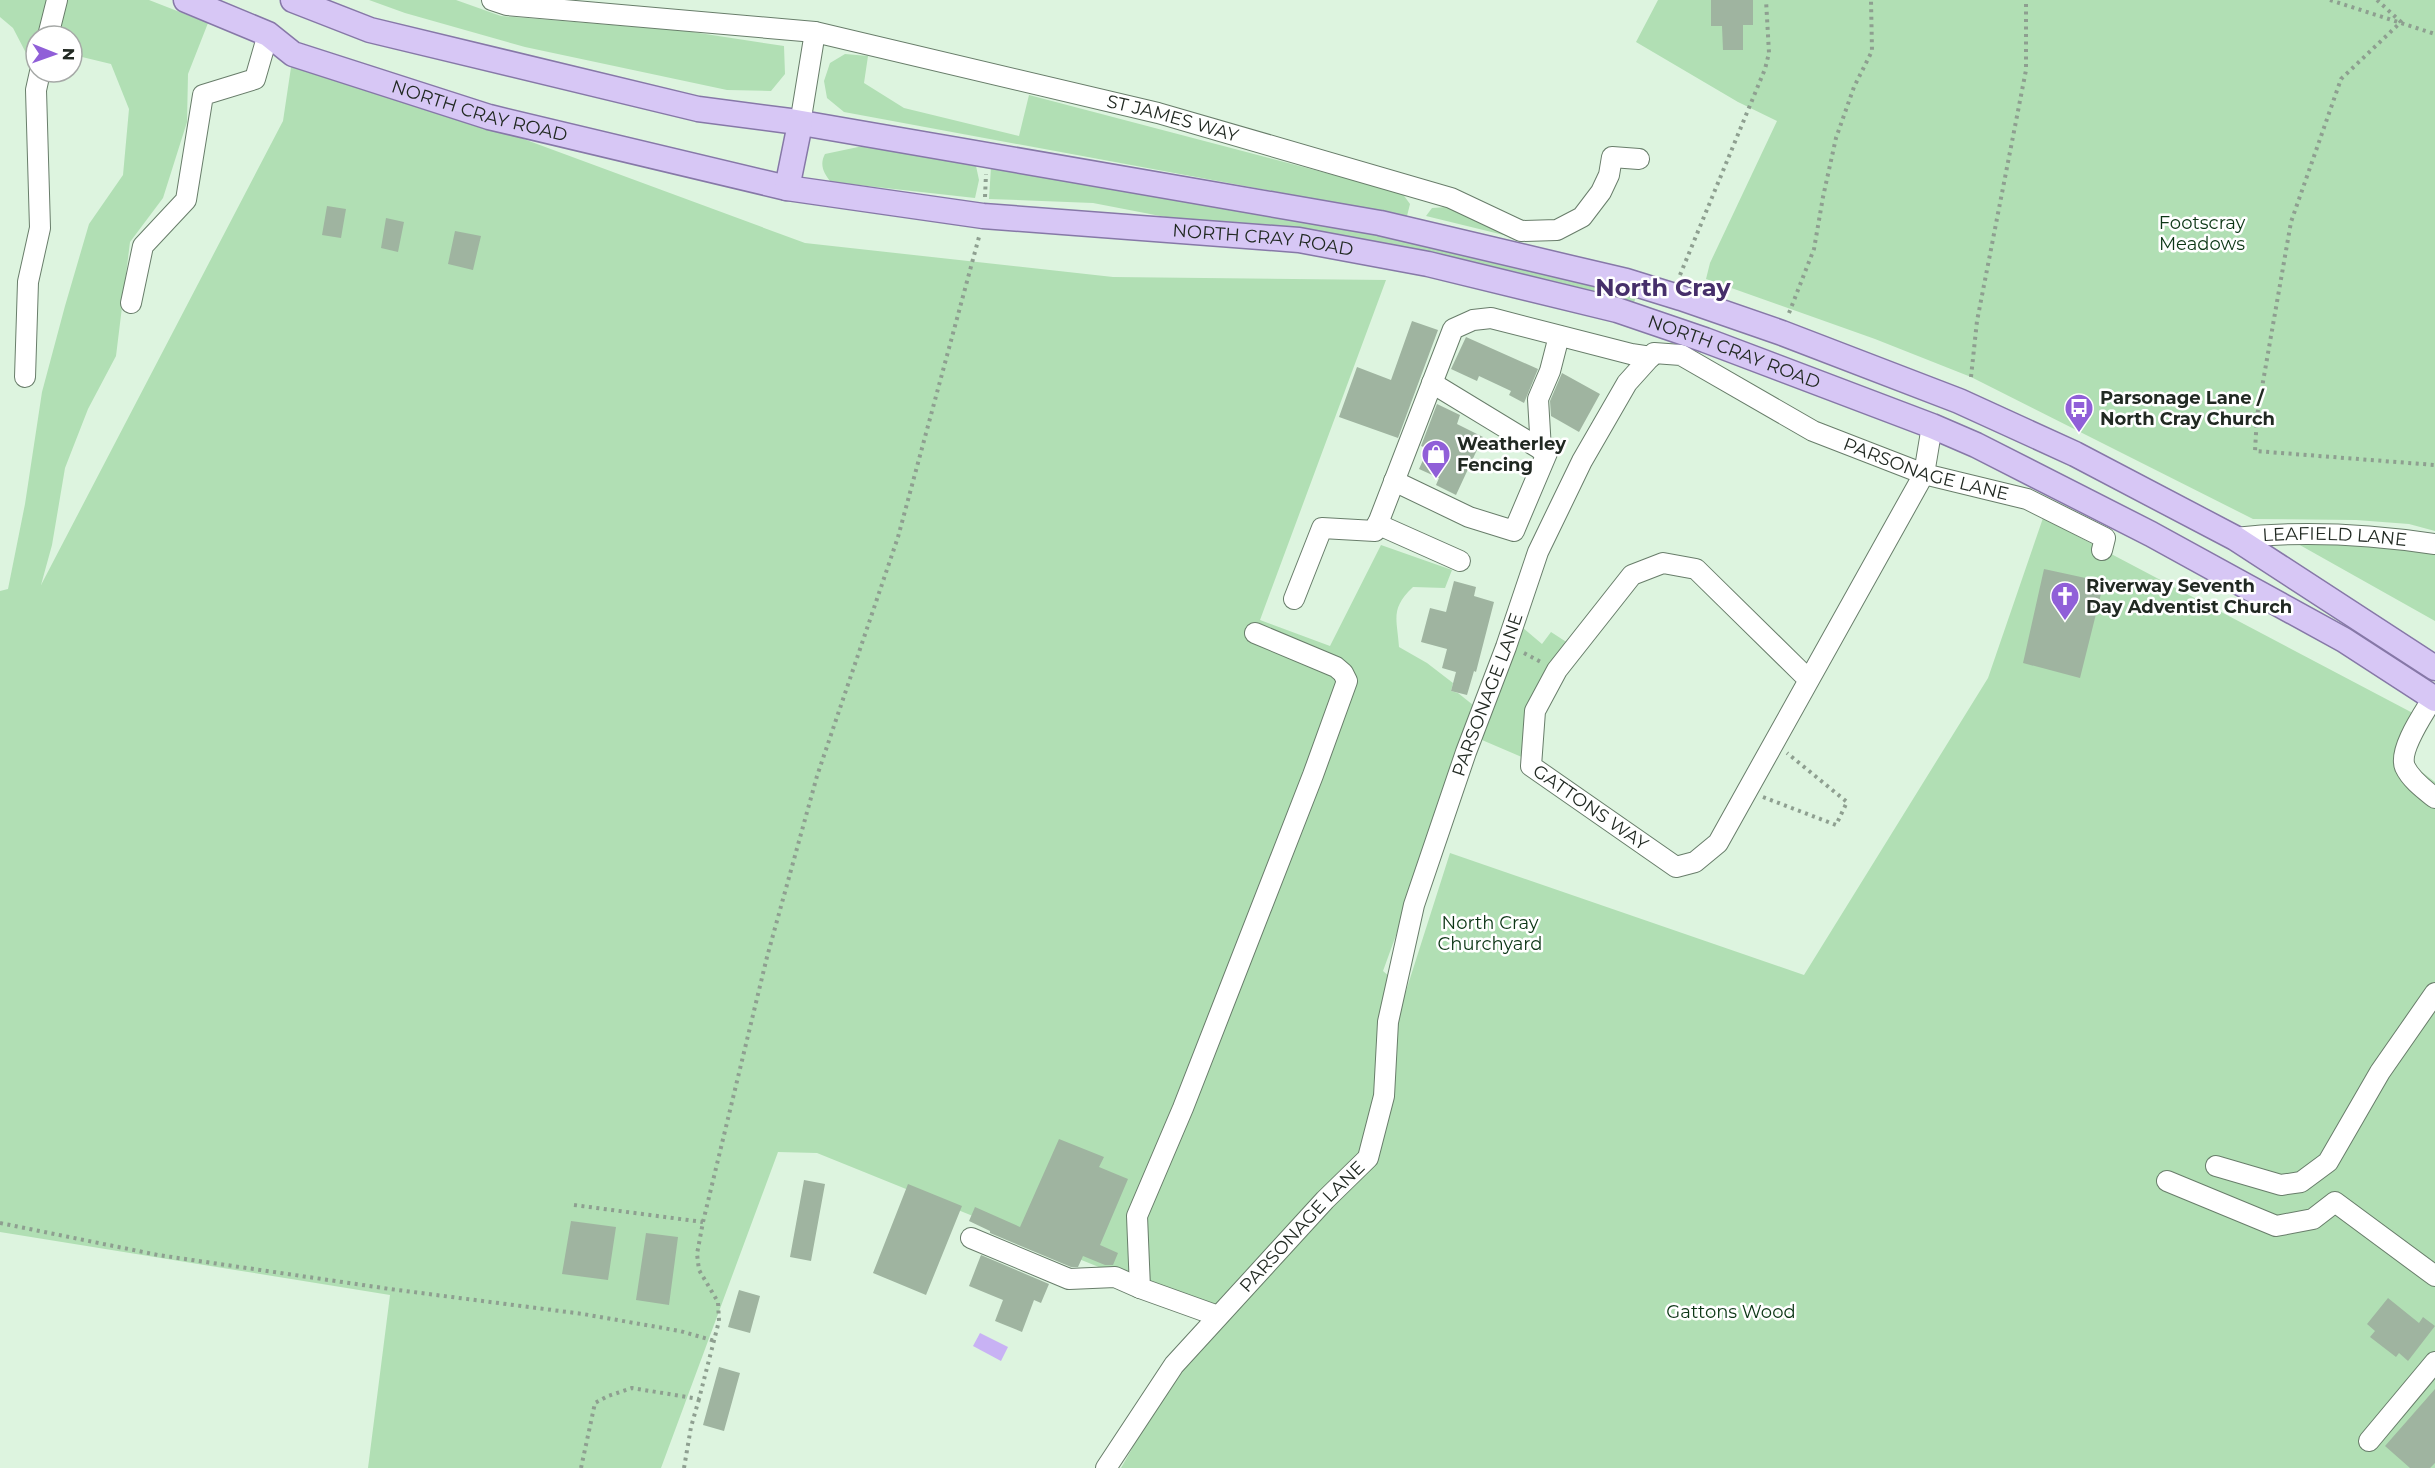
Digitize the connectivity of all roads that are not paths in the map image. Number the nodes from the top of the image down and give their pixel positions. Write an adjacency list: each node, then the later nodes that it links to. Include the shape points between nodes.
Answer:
1 (57, 0): 5 (street)
2 (186, 0): 7 (main road, NORTH CRAY ROAD)
3 (293, 0): 9 (main road, NORTH CRAY ROAD, via 370,30 698,109)
4 (492, 0): 6 (street, ST JAMES WAY, via 507,5)
5 (51, 24)
6 (816, 32): 9 (street); 10 (street, ST JAMES WAY, via 1158,113 1450,198 1521,231 1557,230 1582,217 1609,175 1611,149)
7 (268, 34): 11 (main road, NORTH CRAY ROAD, via 293,54 489,117); 12 (street, via 255,79 203,95 186,200 143,246)
8 (37, 84): 15 (street, via 40,228 28,282)
9 (800, 124): 11 (main road); 22 (main road, NORTH CRAY ROAD, via 1380,223 1626,281 1782,333 1959,401 2075,454)
10 (1639, 159)
11 (787, 188): 17 (main road, NORTH CRAY ROAD, via 983,216 1299,240 1428,264 1617,310)
12 (130, 303)
13 (1560, 336): 14 (street); 16 (street, via 1491,318 1473,320 1453,329); 18 (street, via 1538,399)
14 (1651, 357): 19 (street, PARSONAGE LANE, via 1654,353 1681,355 1813,432); 38 (street, PARSONAGE LANE, via 1627,383 1581,461 1538,552 1466,752 1414,905 1388,1023 1384,1096 1368,1158)
15 (25, 377)
16 (1432, 383): 18 (street); 20 (street)
17 (1932, 426): 19 (street, GATTONS WAY); 30 (main road, NORTH CRAY ROAD, via 2151,534 2344,640)
18 (1541, 450): 20 (street, via 1547,453 1514,531 1470,517)
19 (1924, 474): 24 (street, PARSONAGE LANE, via 2027,499 2105,538); 29 (street, GATTONS WAY)
20 (1394, 481): 21 (street)
21 (1377, 524): 25 (street); 26 (street, via 1375,531 1322,528)
22 (2235, 538): 23 (street, LEAFIELD LANE, via 2327,532); 28 (main road, NORTH CRAY ROAD)
23 (2435, 544)
24 (2102, 550)
25 (1460, 561)
26 (1294, 599)
27 (1255, 633): 37 (street, via 1336,667 1347,681 1184,1108 1137,1216)
28 (2435, 668)
29 (1808, 680): 29 (street, GATTONS WAY, via 1718,843 1695,862 1676,867 1531,766 1535,711 1557,670 1632,575 1663,563 1696,569)
30 (2434, 699): 31 (street, via 2416,728 2404,766)
31 (2435, 798)
32 (2435, 993): 33 (street, via 2380,1071 2328,1162 2301,1182 2281,1185)
33 (2217, 1166)
34 (2166, 1181): 36 (street, via 2276,1226 2313,1219 2335,1202)
35 (971, 1238): 37 (street, via 1070,1278 1115,1277)
36 (2435, 1276)
37 (1140, 1288): 38 (street)
38 (1218, 1316): 41 (street, PARSONAGE LANE, via 1174,1365)
39 (2435, 1362): 40 (street)
40 (2369, 1441)
41 (1106, 1468)

